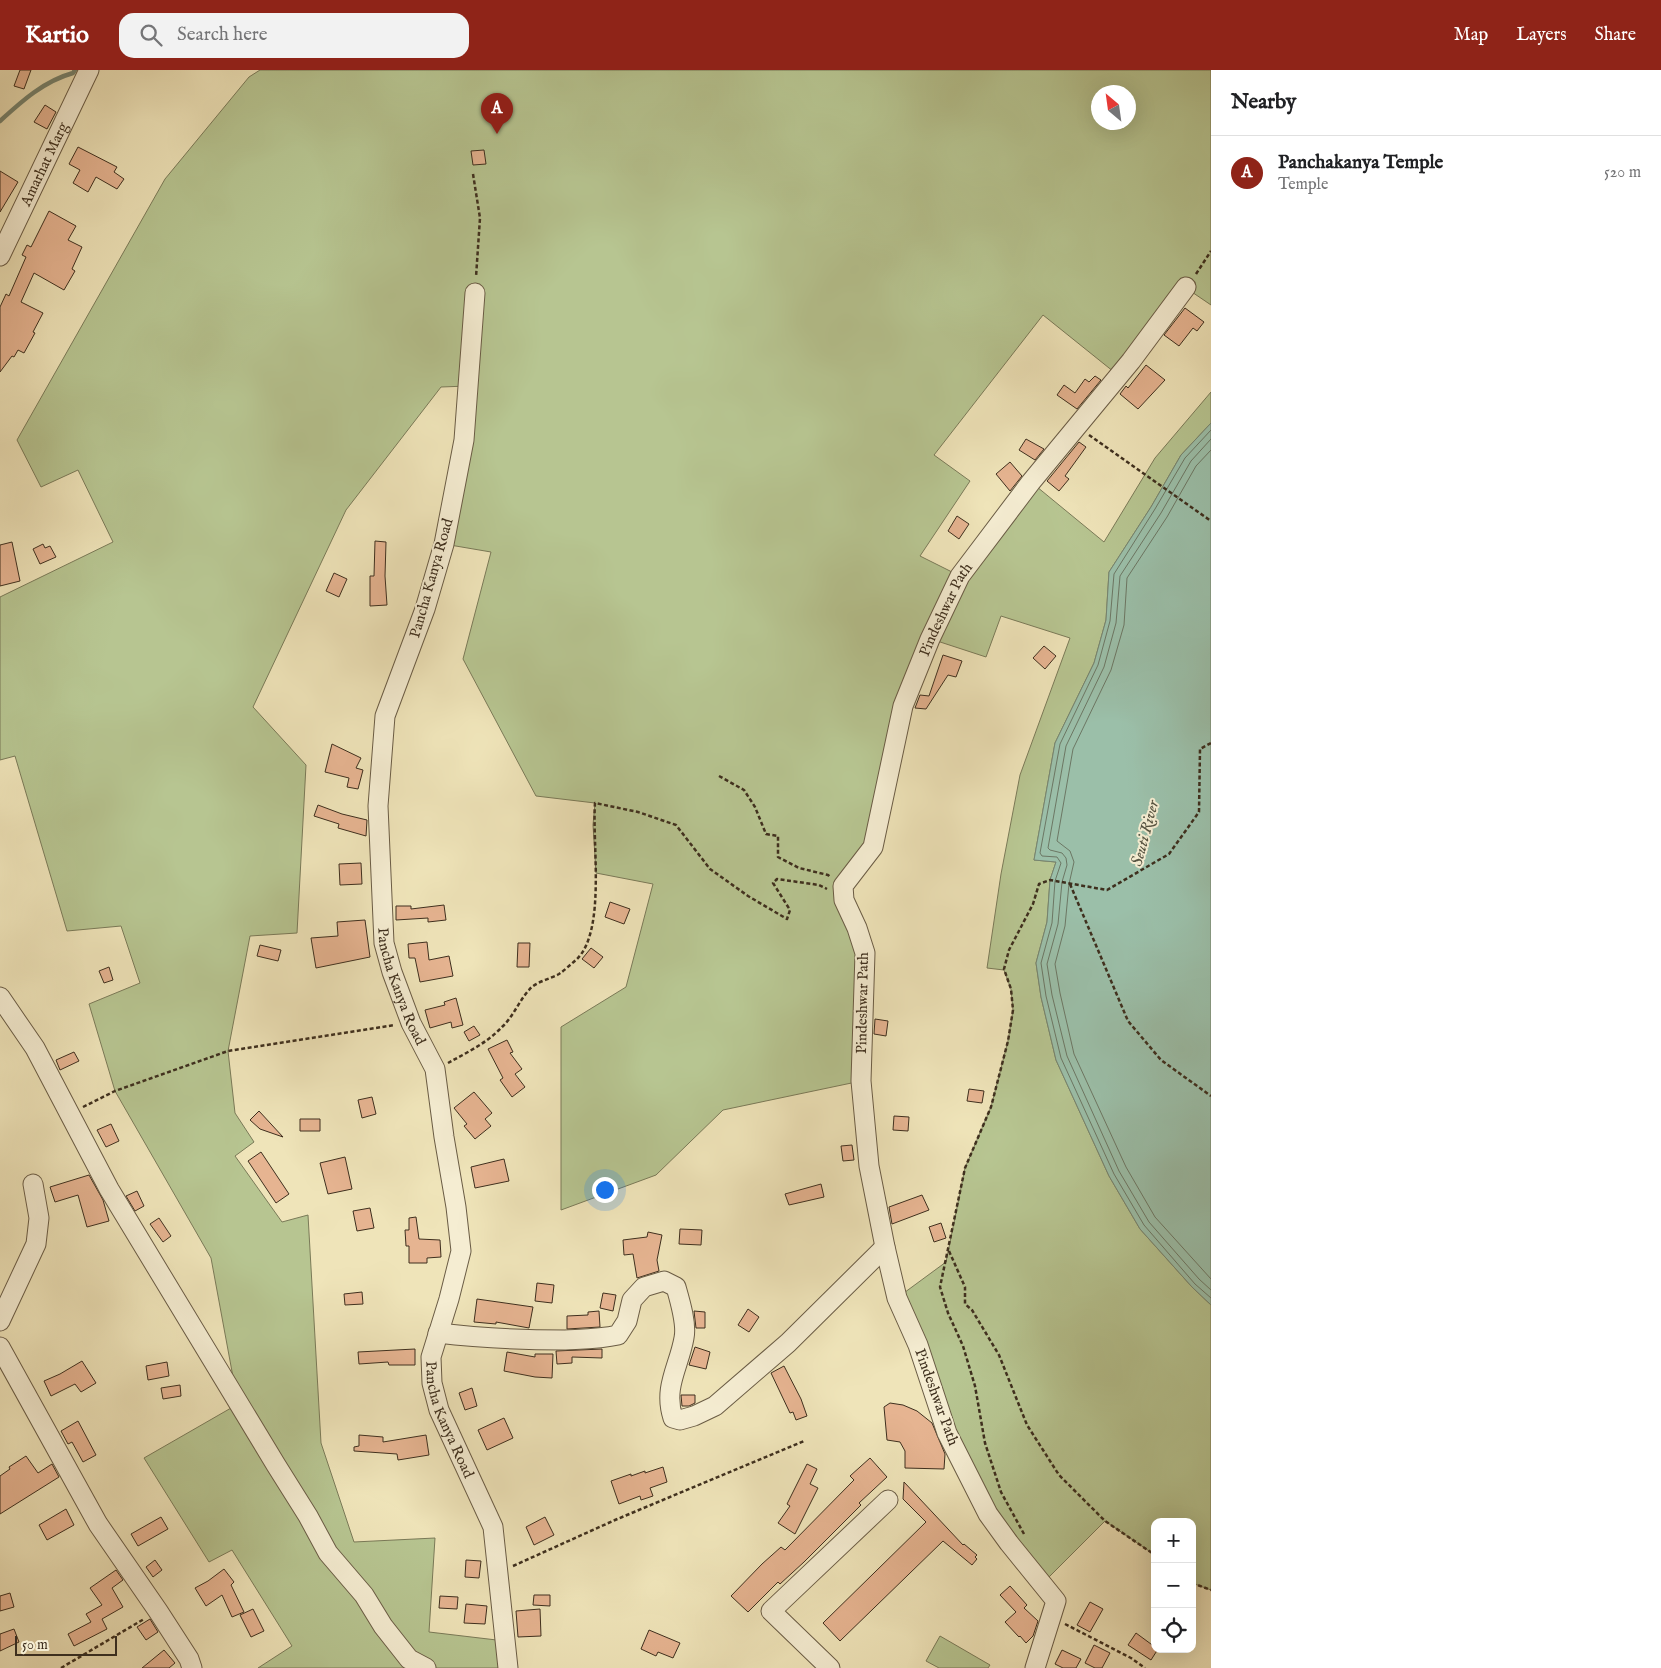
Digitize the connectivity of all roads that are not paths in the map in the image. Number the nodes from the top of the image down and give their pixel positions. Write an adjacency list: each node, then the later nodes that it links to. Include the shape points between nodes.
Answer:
1 (89, 70): 2 (street, Amarhat Marg)
2 (0, 256)
3 (1186, 288): 7 (street, Pindeshwar Path, via 960,576 903,706 873,847 844,893 865,953 860,1082 869,1166)
4 (475, 293): 9 (street, Pancha Kanya Road, via 464,440 444,544 425,609 385,716 378,806 384,943 411,1023 436,1069 456,1207 461,1251)
5 (0, 997): 13 (street, via 35,1048 109,1190 328,1553 364,1595 409,1659)
6 (33, 1184): 8 (street, via 39,1218 36,1244)
7 (885, 1247): 9 (street, via 788,1343 715,1406 680,1420 673,1418 669,1405 670,1386 685,1336 676,1287 664,1280 644,1287 632,1300 627,1321 618,1335 602,1339 539,1340); 16 (street, Pindeshwar Path, via 897,1298 918,1345 947,1433 988,1514 1056,1601)
8 (0, 1321)
9 (438, 1334): 14 (street, Pancha Kanya Road, via 431,1357 432,1383 439,1410 493,1528)
10 (0, 1347): 12 (street, via 98,1524 158,1611)
11 (888, 1500): 15 (street, via 771,1612)
12 (192, 1668)
13 (426, 1668)
14 (508, 1668)
15 (830, 1668)
16 (1034, 1668)

